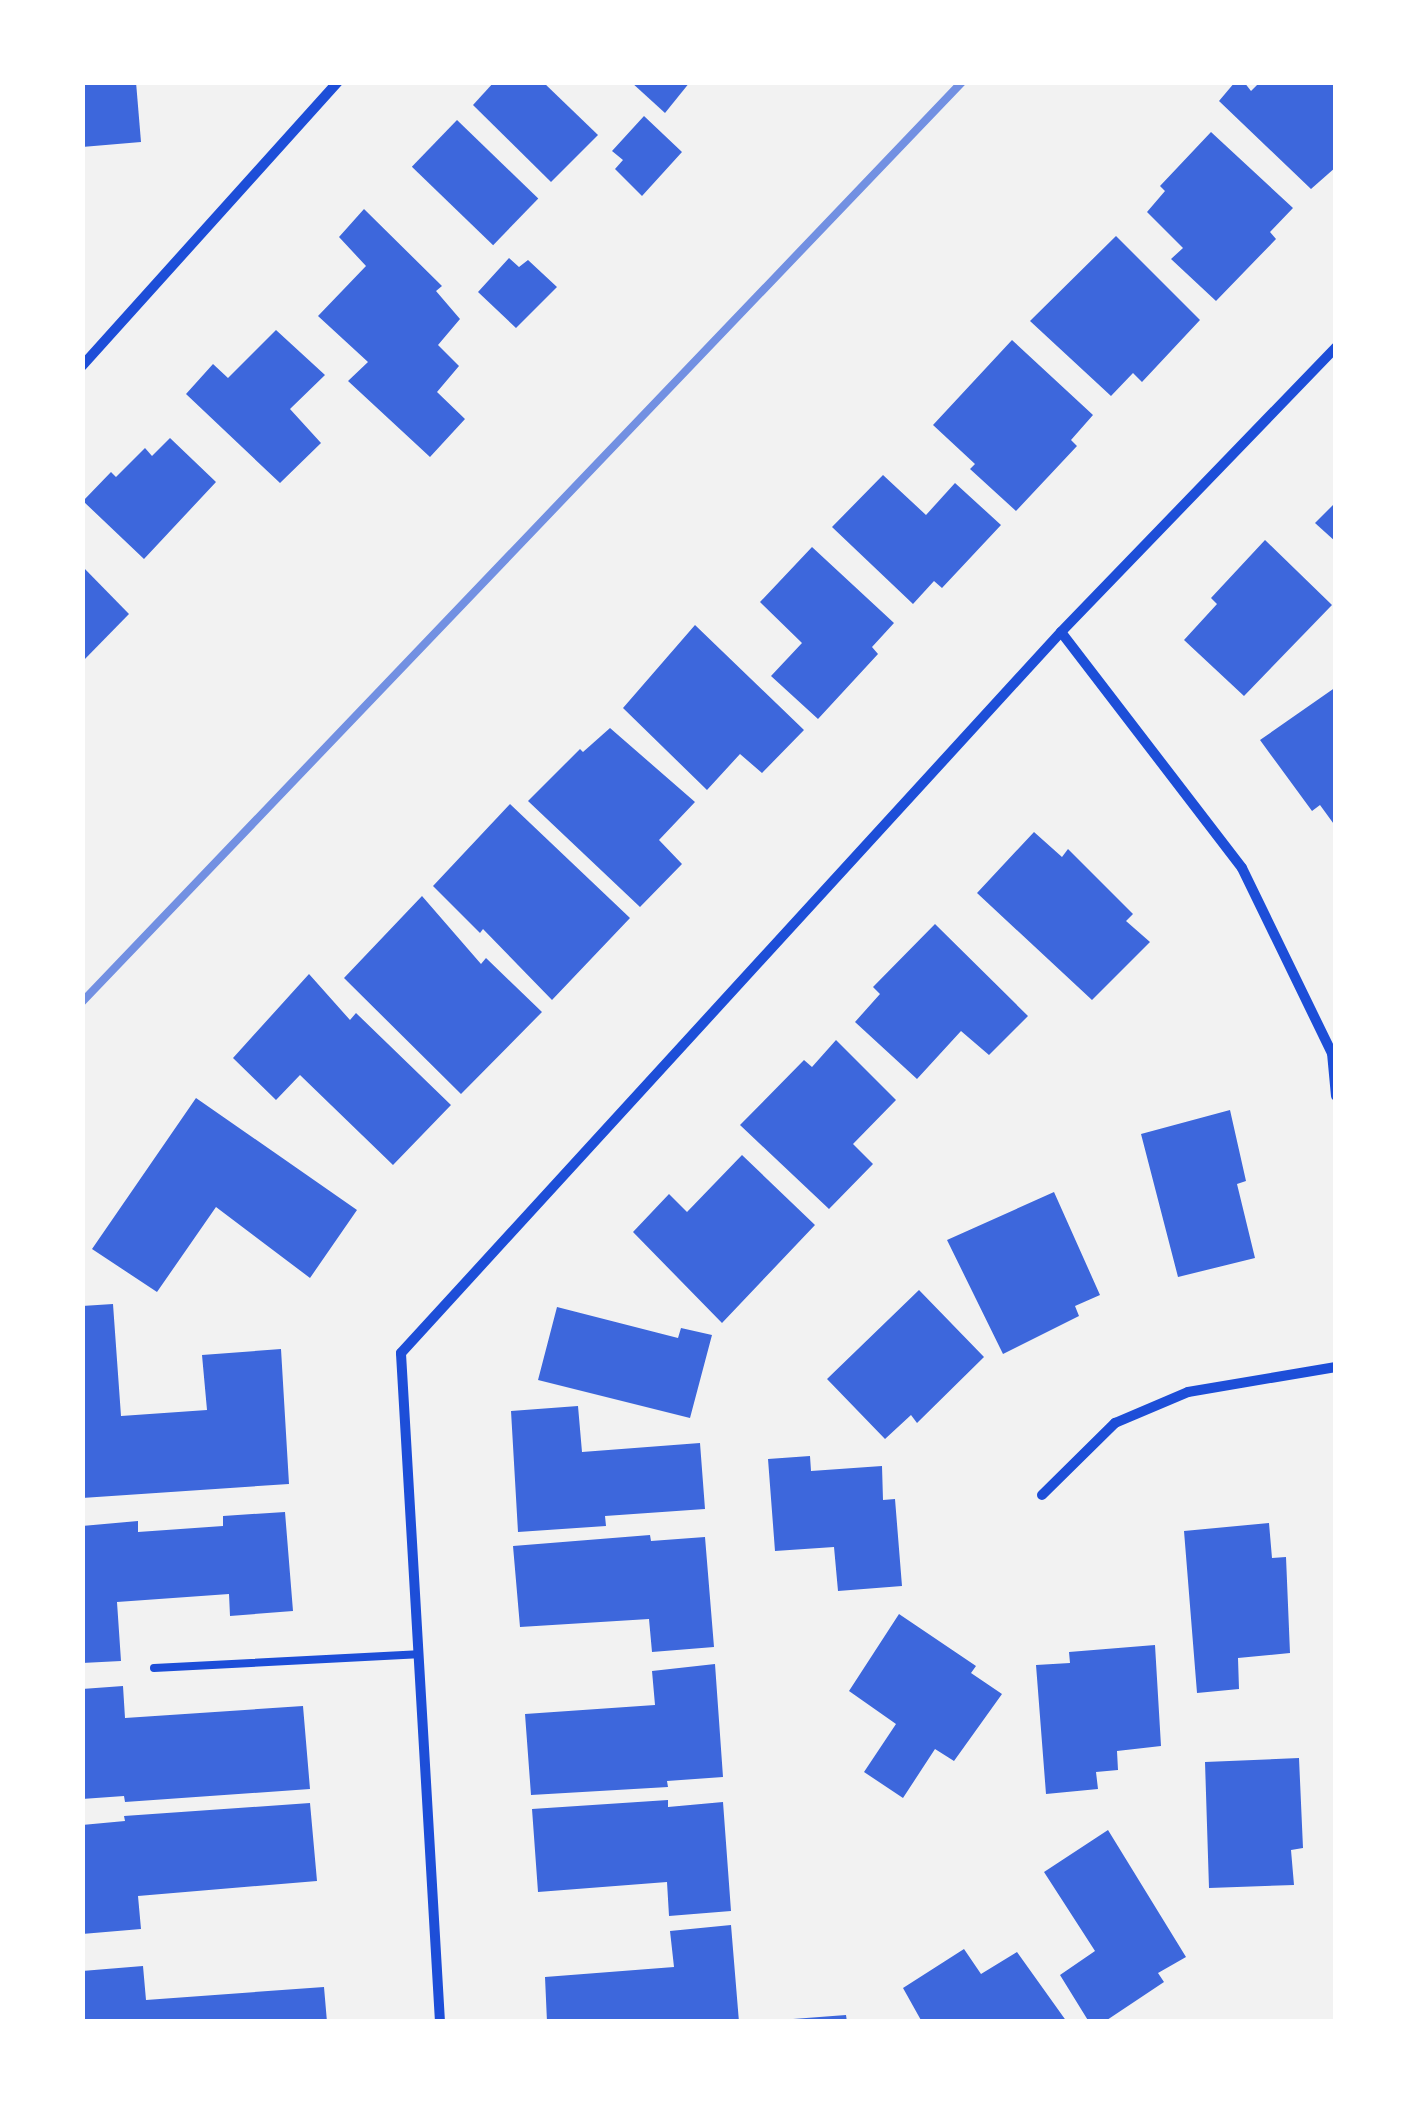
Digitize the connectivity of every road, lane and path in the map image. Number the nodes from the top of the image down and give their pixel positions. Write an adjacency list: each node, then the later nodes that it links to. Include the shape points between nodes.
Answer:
1 (338, 82): 3 (street)
2 (1336, 347): 4 (street)
3 (82, 366)
4 (1061, 632): 5 (street, via 1242,868 1332,1053); 8 (street, via 401,1354)
5 (1336, 1096)
6 (1336, 1367): 7 (street, via 1188,1392 1114,1423)
7 (1042, 1495)
8 (418, 1654): 9 (lane); 10 (street)
9 (154, 1668)
10 (440, 2022)

